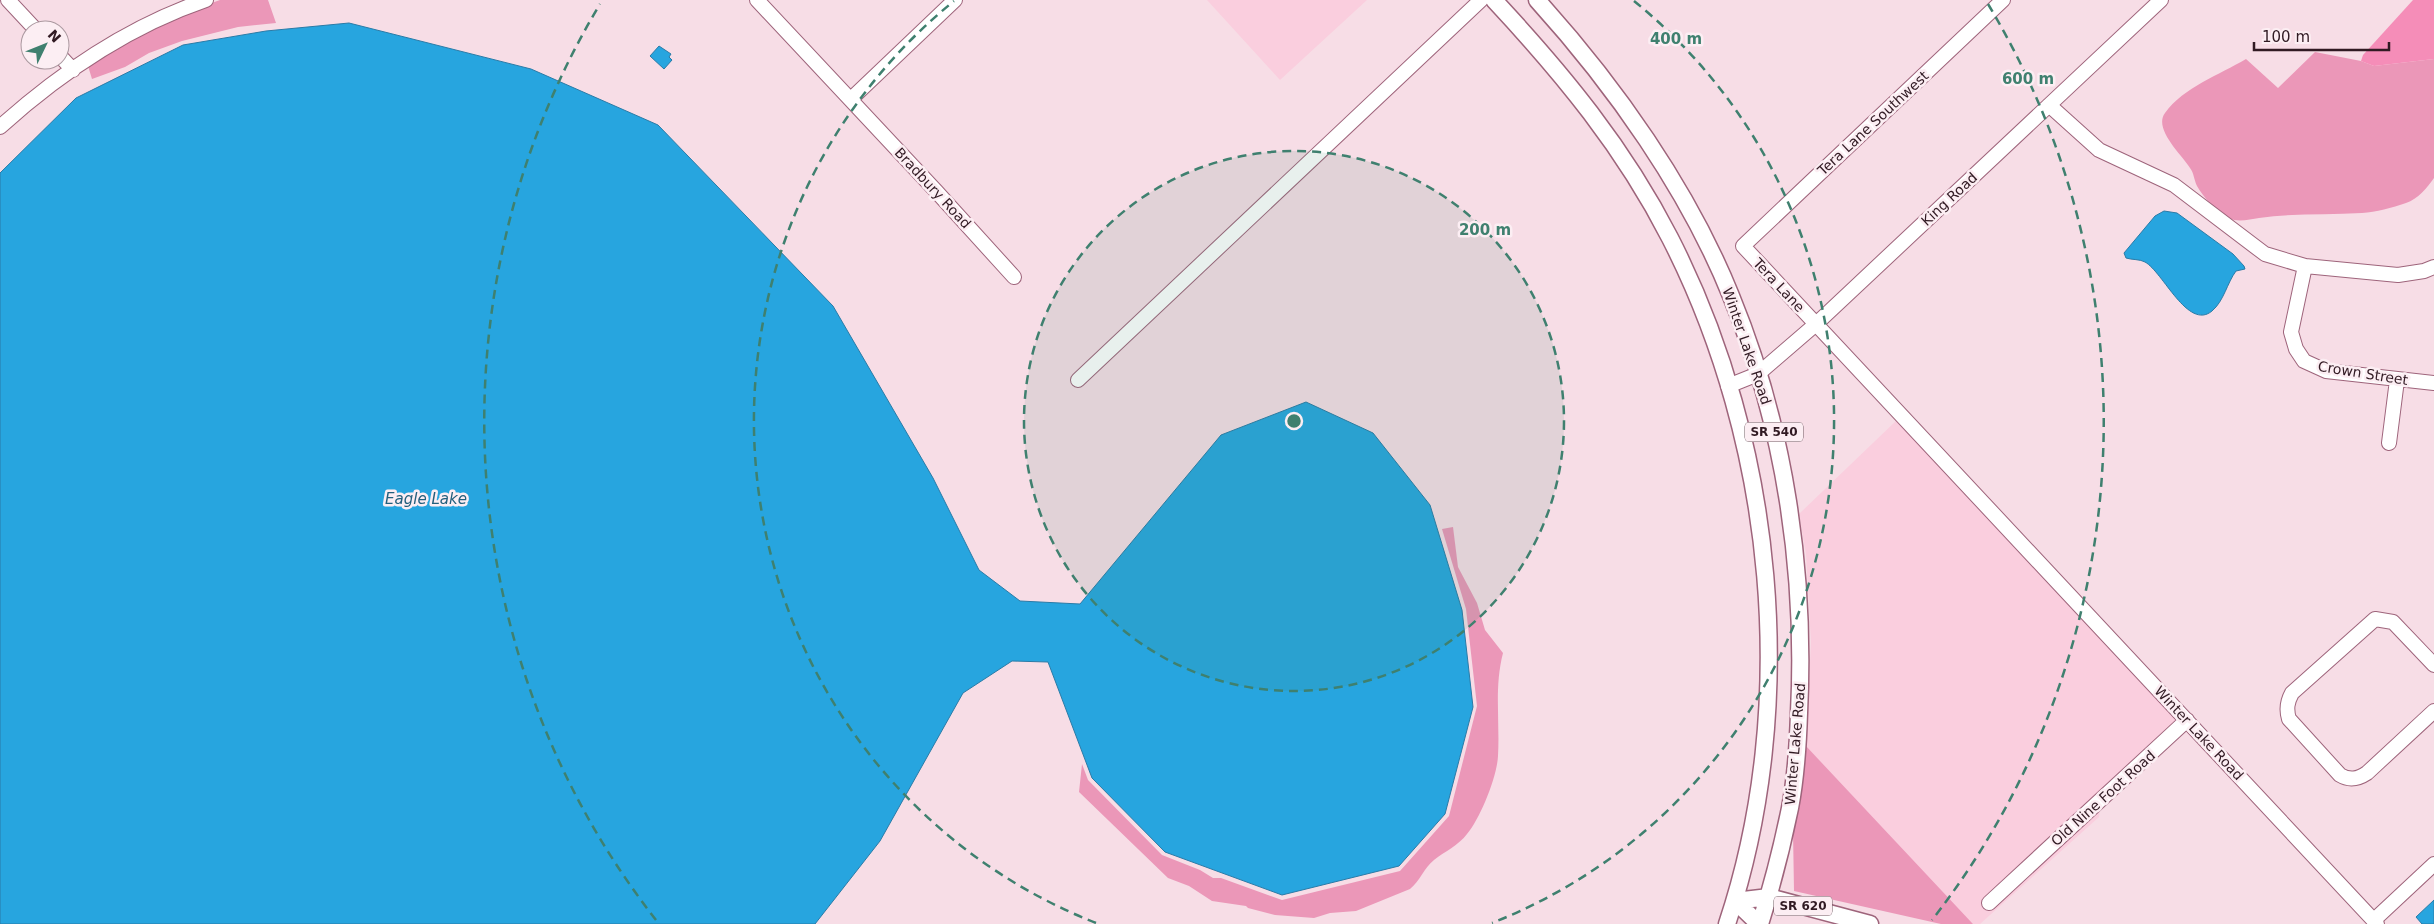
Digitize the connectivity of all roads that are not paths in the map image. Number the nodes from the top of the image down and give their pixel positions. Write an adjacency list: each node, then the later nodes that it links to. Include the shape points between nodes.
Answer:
1 (8, 0): 10 (street)
2 (206, 0): 12 (street, via 146,25)
3 (757, 0): 13 (street, Bradbury Road)
4 (955, 0): 13 (street)
5 (1481, 0): 22 (street)
6 (1494, 0): 25 (main road, SR 540, via 1574,88 1634,177 1669,236 1694,289)
7 (1537, 0): 21 (main road, Winter Lake Road / SR 540, via 1620,100 1653,149 1700,229 1728,289)
8 (2003, 0): 16 (street, Tera Lane Southwest)
9 (2161, 0): 14 (street, King Road)
10 (27, 20)
11 (70, 66): 12 (street)
12 (74, 70): 15 (street)
13 (851, 100): 19 (street, Bradbury Road)
14 (2049, 105): 17 (street, via 2099,150 2174,185 2265,254); 20 (street, King Road)
15 (0, 127)
16 (1742, 246): 20 (street, Tera Lane)
17 (2305, 266): 18 (street, via 2398,275 2424,272); 23 (street, Crown Street, via 2291,332 2300,355 2310,365 2326,371)
18 (2434, 267)
19 (1014, 277)
20 (1816, 324): 21 (street, King Road); 29 (street, Winter Lake Road)
21 (1758, 374): 25 (street, King Road); 31 (main road, Winter Lake Road / SR 540, via 1786,491 1797,569 1801,648 1799,727 1790,806)
22 (1078, 380)
23 (2396, 380): 24 (street, Crown Street); 26 (street)
24 (2434, 383)
25 (1728, 386): 32 (main road, SR 540, via 1745,449 1758,525 1769,657 1761,785)
26 (2389, 443)
27 (2434, 665): 28 (street, via 2393,622 2376,619 2292,693 2287,712 2289,719 2347,779 2360,778 2367,773)
28 (2434, 711)
29 (2187, 720): 33 (street, Old Nine Foot Road); 34 (street, Winter Lake Road)
30 (2434, 864): 34 (street)
31 (1769, 897): 32 (main road, SR 620); 36 (main road, Winter Lake Road / SR 540); 37 (main road, SR 620)
32 (1735, 901): 35 (main road, SR 540); 36 (main road, SR 620)
33 (1989, 903)
34 (2376, 922)
35 (1727, 924)
36 (1760, 924)
37 (1870, 924)

